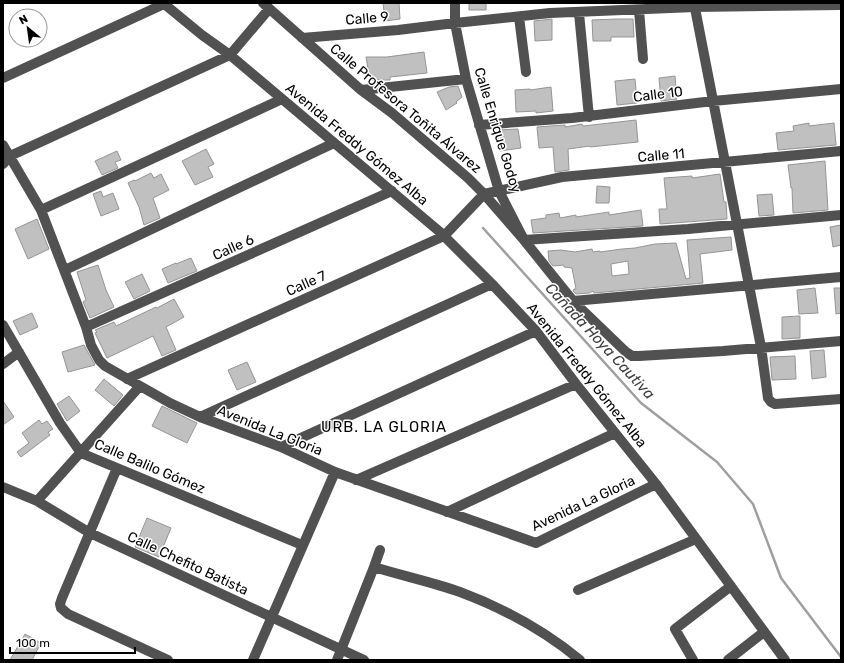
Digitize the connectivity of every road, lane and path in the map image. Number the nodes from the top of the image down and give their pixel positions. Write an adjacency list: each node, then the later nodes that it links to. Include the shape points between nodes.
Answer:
1 (164, 3): 11 (street, Avenida Freddy Gómez Alba); 14 (street)
2 (455, 3): 9 (street, Calle Enrique Godoy)
3 (694, 5): 4 (street, Calle 9); 6 (street, Calle 9); 19 (street)
4 (841, 5)
5 (266, 6): 10 (street, Calle Profesora Toñita Álvarez); 11 (street)
6 (639, 10): 7 (street, Calle 9); 12 (street)
7 (580, 13): 8 (street, Calle 9); 20 (street)
8 (519, 17): 9 (street, Calle 9); 13 (street)
9 (455, 22): 10 (street, Calle 9, via 398,30); 15 (street, Calle Enrique Godoy)
10 (302, 38): 17 (street, Calle Profesora Toñita Álvarez)
11 (230, 55): 18 (street, Avenida Freddy Gómez Alba); 25 (street)
12 (643, 59)
13 (526, 72)
14 (3, 78)
15 (466, 79): 17 (street); 21 (street, Calle Enrique Godoy)
16 (841, 89): 19 (street, Calle 10)
17 (361, 90): 29 (street, Calle Profesora Toñita Álvarez, via 426,141)
18 (282, 99): 22 (street, Avenida Freddy Gómez Alba); 30 (street)
19 (713, 101): 20 (street, Calle 10); 26 (street)
20 (589, 117): 21 (street, Calle 10)
21 (478, 125): 28 (street, Calle Enrique Godoy)
22 (334, 143): 27 (street, Avenida Freddy Gómez Alba); 35 (street)
23 (3, 145): 25 (street, Avenida La Gloria)
24 (841, 152): 26 (street, Calle 11)
25 (6, 160): 30 (street, Avenida La Gloria)
26 (725, 163): 28 (street, Calle 11, via 562,177); 32 (street)
27 (392, 191): 33 (street, Avenida Freddy Gómez Alba); 41 (street, Calle 6)
28 (499, 191): 29 (street, Calle 11); 34 (street, Calle Enrique Godoy)
29 (484, 194): 33 (street, Calle 7); 34 (street, Calle Profesora Toñita Álvarez)
30 (41, 210): 35 (street, Avenida La Gloria)
31 (841, 215): 32 (street)
32 (737, 224): 34 (street); 38 (street)
33 (444, 236): 37 (street, Avenida Freddy Gómez Alba); 47 (street, Calle 7)
34 (524, 240): 39 (street, Calle Enrique Godoy)
35 (65, 270): 41 (street, Avenida La Gloria)
36 (841, 277): 38 (street)
37 (492, 284): 42 (street, Avenida Freddy Gómez Alba); 51 (street)
38 (749, 285): 39 (street); 44 (street)
39 (573, 301): 44 (street, Calle Enrique Godoy, via 632,356)
40 (3, 325): 45 (street, Calle Balilo Gómez)
41 (86, 327): 47 (street, Avenida La Gloria, via 99,360)
42 (536, 331): 48 (street, Avenida Freddy Gómez Alba); 53 (street)
43 (841, 341): 44 (street)
44 (761, 347): 50 (street, via 768,398 771,402 775,404)
45 (19, 352): 46 (street); 54 (street, Calle Balilo Gómez, via 60,423)
46 (3, 364)
47 (127, 379): 49 (street, Avenida La Gloria)
48 (576, 384): 52 (street, Avenida Freddy Gómez Alba); 57 (street)
49 (140, 386): 51 (street, Avenida La Gloria); 54 (street)
50 (841, 399)
51 (200, 417): 53 (street, Avenida La Gloria)
52 (615, 433): 58 (street, Avenida Freddy Gómez Alba); 61 (street)
53 (281, 447): 56 (street, Avenida La Gloria)
54 (81, 453): 55 (street, Calle Balilo Gómez); 60 (street)
55 (117, 468): 62 (street); 64 (street, Calle Balilo Gómez)
56 (335, 472): 57 (street, Avenida La Gloria); 64 (street)
57 (356, 480): 61 (street, Avenida La Gloria)
58 (656, 484): 61 (street, Avenida La Gloria, via 536,543); 63 (street, Avenida Freddy Gómez Alba)
59 (3, 487): 60 (street, Calle Chefito Batista)
60 (38, 501): 62 (street, Calle Chefito Batista)
61 (447, 512)
62 (90, 533): 69 (street, Calle Chefito Batista); 72 (street, via 62,598 61,608 68,614)
63 (696, 539): 67 (street, Avenida Freddy Gómez Alba); 68 (street)
64 (302, 545): 69 (street)
65 (380, 550): 66 (street)
66 (374, 567): 71 (street); 76 (street, via 460,592 491,605 543,633)
67 (731, 586): 70 (street, Avenida Freddy Gómez Alba); 77 (street, via 675,629)
68 (578, 590)
69 (272, 618): 71 (street, Calle Chefito Batista); 73 (street)
70 (764, 632): 78 (street); 79 (street, Avenida Freddy Gómez Alba)
71 (341, 649): 74 (street); 75 (street, Calle Chefito Batista)
72 (168, 660)
73 (253, 660)
74 (336, 660)
75 (364, 660)
76 (580, 660)
77 (693, 660)
78 (728, 660)
79 (785, 660)

